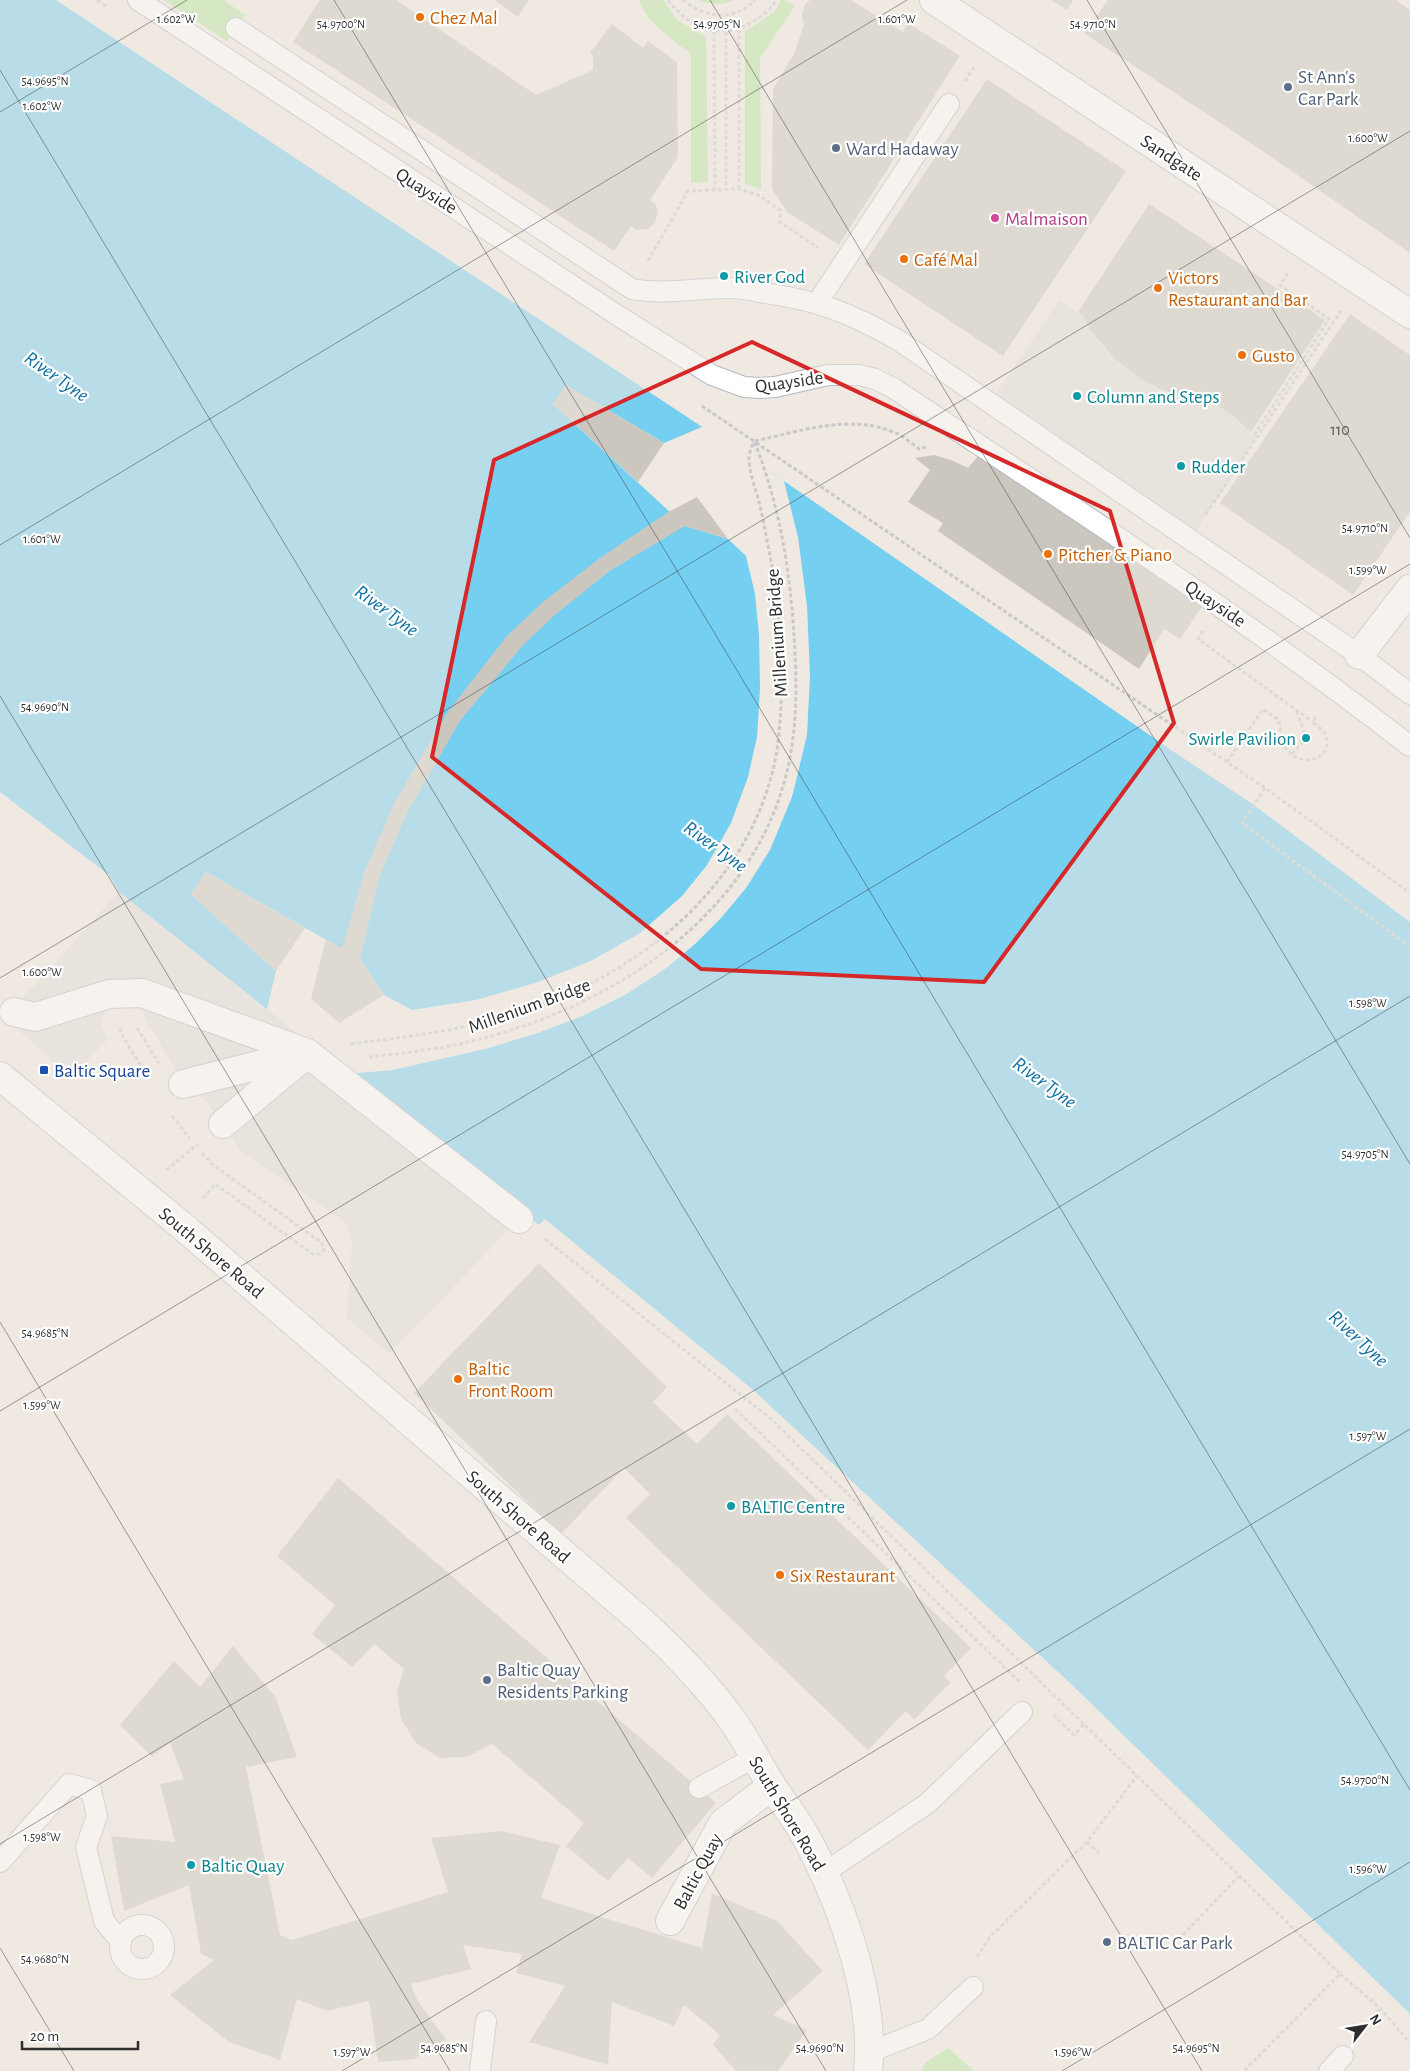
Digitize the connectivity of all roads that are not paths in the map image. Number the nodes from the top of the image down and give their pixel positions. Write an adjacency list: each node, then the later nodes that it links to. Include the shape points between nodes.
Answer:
1 (138, 0): 10 (lane, Quayside, via 700,369 744,387 775,387 828,375 859,374 893,388 1220,605)
2 (934, 0): 6 (street, Sandgate)
3 (236, 28): 5 (lane, Quayside, via 632,289 730,288)
4 (949, 104): 5 (lane)
5 (817, 303): 8 (lane, Quayside, via 842,311 898,340)
6 (1410, 314)
7 (1410, 588): 8 (street)
8 (1359, 654): 9 (lane, Quayside)
9 (1410, 694)
10 (1410, 746)
11 (7, 1006): 12 (street, via 35,1017 109,994 142,993)
12 (311, 1051): 14 (street); 15 (street); 16 (street)
13 (0, 1076): 18 (street, South Shore Road, via 181,1225 638,1618 680,1657 734,1723)
14 (183, 1084)
15 (222, 1124)
16 (519, 1219)
17 (1022, 1712): 22 (lane, via 928,1803)
18 (755, 1757): 19 (street, South Shore Road); 20 (lane)
19 (772, 1786): 22 (street, South Shore Road, via 801,1829); 23 (street, Baltic Quay, via 723,1822)
20 (699, 1788)
21 (0, 1862): 24 (lane, via 69,1784 91,1790 97,1816 86,1848 104,1921)
22 (824, 1873): 28 (street, South Shore Road, via 846,1926 862,1983)
23 (670, 1921)
24 (121, 1942)
25 (973, 1987): 28 (lane, via 928,2029)
26 (486, 2021): 29 (lane)
27 (1343, 2056): 30 (lane)
28 (869, 2061)
29 (480, 2071)
30 (1328, 2071)

